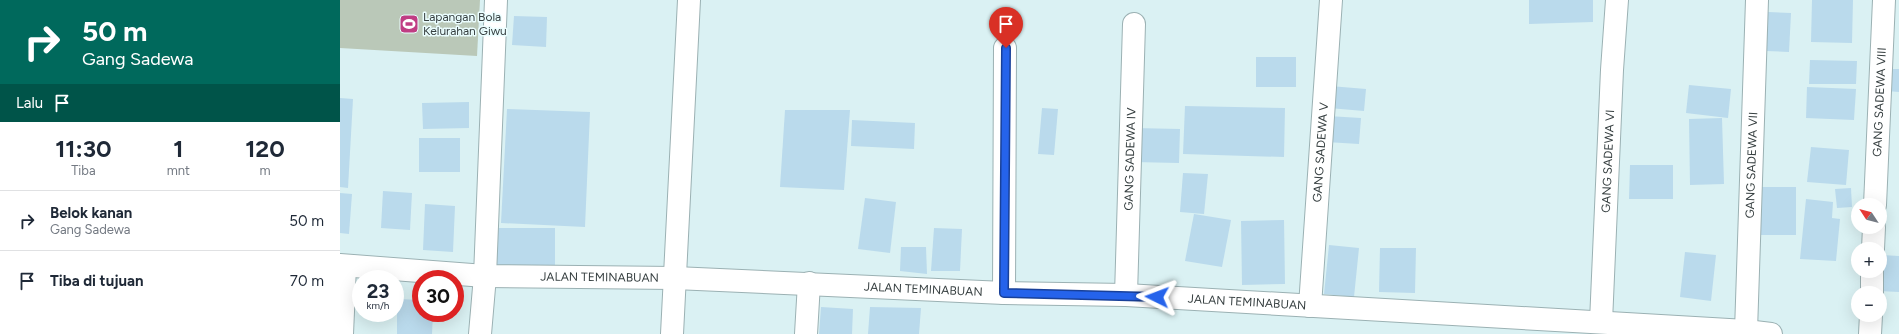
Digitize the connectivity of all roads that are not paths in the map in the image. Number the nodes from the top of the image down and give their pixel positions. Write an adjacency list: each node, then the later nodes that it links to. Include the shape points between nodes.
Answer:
1 (496, 0): 11 (street)
2 (689, 0): 12 (street)
3 (1331, 0): 16 (street, GANG SADEWA V)
4 (1617, 0): 17 (street, GANG SADEWA VI)
5 (1757, 0): 21 (street, GANG SADEWA VII)
6 (1884, 0): 9 (street, GANG SADEWA VIII)
7 (1134, 24): 15 (street, GANG SADEWA IV)
8 (1006, 48): 14 (street)
9 (1875, 198)
10 (342, 266): 11 (street, JALAN TEMINABUAN); 22 (street)
11 (485, 276): 12 (street, JALAN TEMINABUAN); 23 (street)
12 (675, 278): 13 (street, JALAN TEMINABUAN); 24 (street)
13 (809, 283): 14 (street, JALAN TEMINABUAN); 25 (street)
14 (1004, 293): 15 (street, JALAN TEMINABUAN)
15 (1126, 295): 16 (street, JALAN TEMINABUAN)
16 (1310, 306): 19 (street, JALAN TEMINABUAN)
17 (1601, 322): 19 (street, JALAN TEMINABUAN); 20 (street, JALAN TEMINABUAN)
18 (1871, 322): 27 (street)
19 (1570, 327)
20 (1699, 331): 21 (street, JALAN TEMINABUAN)
21 (1746, 331): 26 (street, JALAN TEMINABUAN)
22 (342, 334)
23 (480, 334)
24 (672, 334)
25 (806, 334)
26 (1771, 334)
27 (1870, 334)

